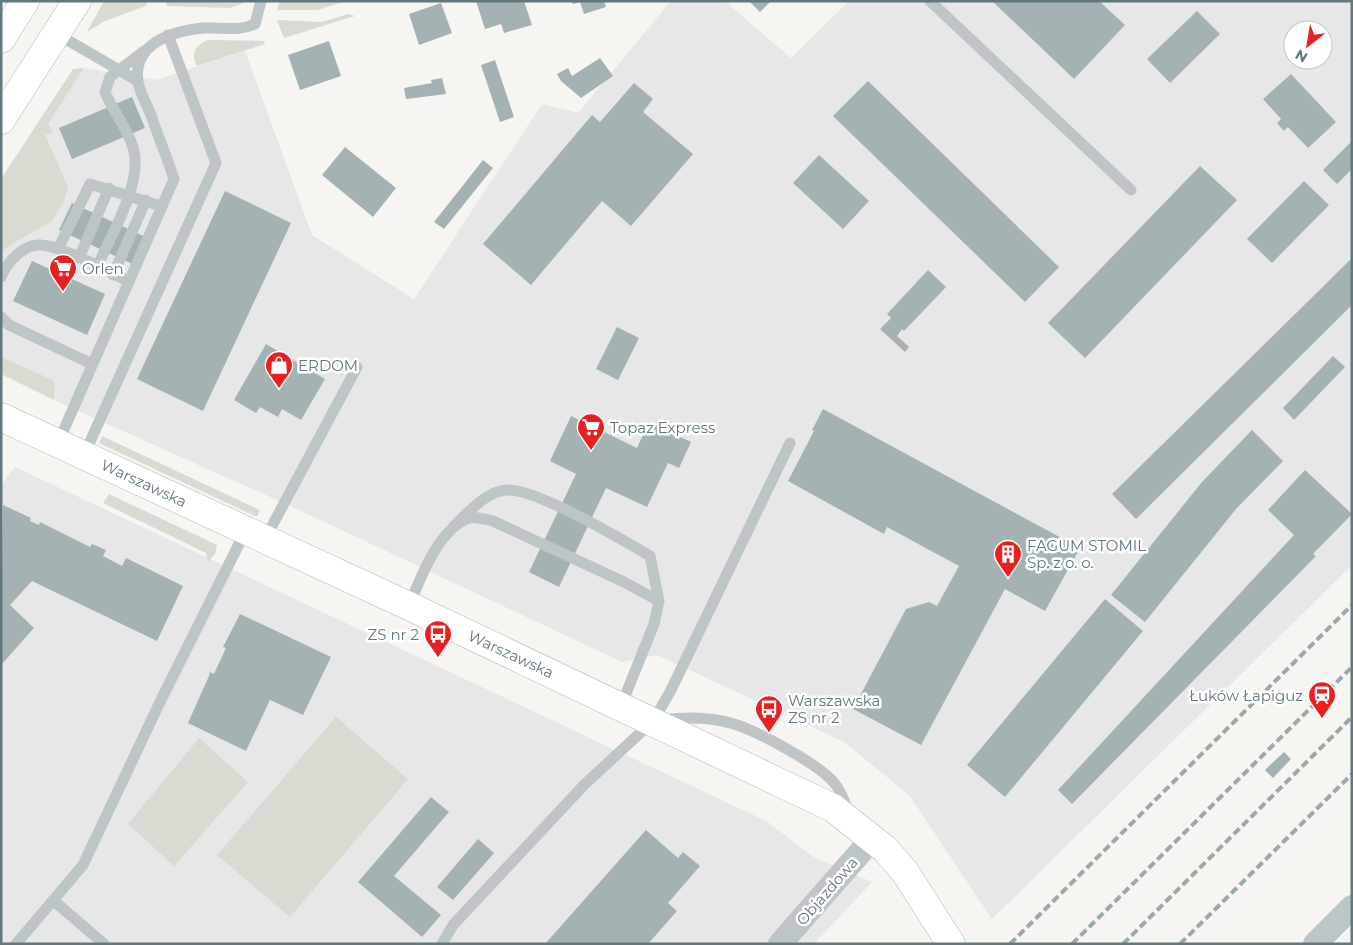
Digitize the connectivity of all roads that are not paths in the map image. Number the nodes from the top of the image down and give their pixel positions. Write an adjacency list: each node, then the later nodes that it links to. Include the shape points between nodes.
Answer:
1 (25, 1): 7 (main road)
2 (77, 1): 5 (main road)
3 (260, 1): 6 (lane, via 255,24 246,29 203,28)
4 (930, 1): 13 (lane)
5 (57, 34): 9 (lane); 11 (main road)
6 (168, 35): 8 (lane); 30 (lane, via 216,163)
7 (1, 39)
8 (146, 50): 9 (lane); 10 (lane, via 140,63)
9 (120, 70): 10 (lane); 14 (lane, via 110,77 105,92 133,147 136,169)
10 (138, 81): 16 (lane, via 174,179)
11 (1, 120)
12 (109, 188): 14 (lane); 17 (lane, via 90,184); 18 (lane)
13 (1131, 190)
14 (129, 195): 15 (lane); 19 (lane)
15 (146, 200): 16 (lane); 20 (lane)
16 (161, 206): 22 (lane)
17 (58, 249): 18 (lane); 21 (lane, via 38,245 27,249 6,266)
18 (78, 258): 19 (lane)
19 (97, 267): 20 (lane)
20 (113, 274): 22 (lane)
21 (1, 277)
22 (128, 281): 24 (lane)
23 (1, 317): 24 (lane, via 9,325)
24 (92, 364): 29 (lane)
25 (357, 367): 32 (lane)
26 (1, 410): 27 (main road, Warszawska)
27 (12, 422): 29 (main road, Warszawska)
28 (790, 442): 36 (lane)
29 (58, 443): 30 (main road, Warszawska)
30 (84, 455): 32 (main road, Warszawska)
31 (454, 526): 33 (lane, via 471,517 493,521); 33 (lane, via 483,499 507,490 529,494 596,525 650,556); 34 (lane, via 425,567)
32 (255, 535): 34 (main road, Warszawska); 38 (lane, via 159,704 83,865)
33 (659, 601): 35 (lane, via 654,624)
34 (409, 606): 35 (main road, Warszawska)
35 (621, 706): 36 (main road, Warszawska)
36 (653, 721): 37 (main road, Warszawska, via 833,808); 42 (lane, via 584,785 454,926)
37 (874, 838): 43 (street, Objazdowa); 44 (main road, Warszawska, via 904,872)
38 (54, 901): 40 (lane); 41 (lane)
39 (1352, 907): 45 (street)
40 (16, 944)
41 (104, 944)
42 (442, 944)
43 (780, 944)
44 (951, 944)
45 (1315, 944)

